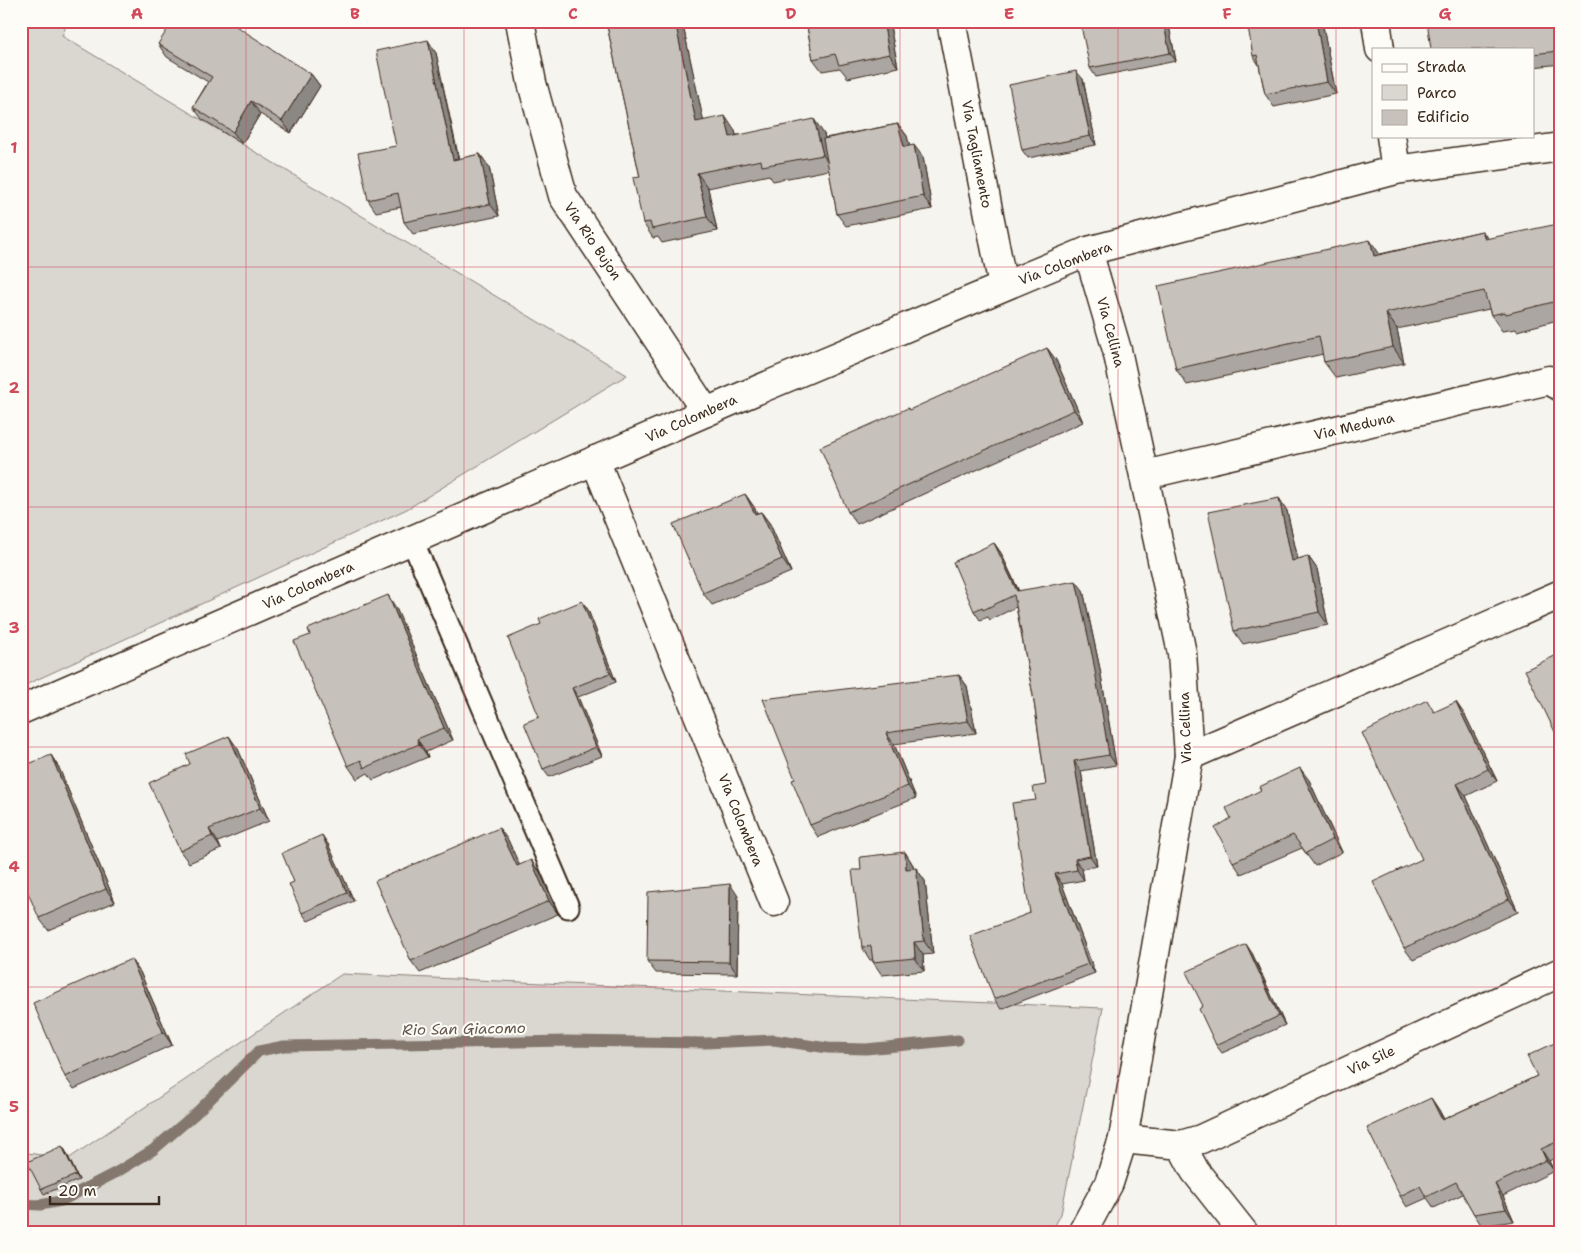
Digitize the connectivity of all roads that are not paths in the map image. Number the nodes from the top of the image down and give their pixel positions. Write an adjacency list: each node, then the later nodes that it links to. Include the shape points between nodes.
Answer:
1 (520, 21): 11 (street, Via Rio Bujon, via 532,83 563,196)
2 (951, 21): 9 (street, Via Tagliamento)
3 (1376, 21): 4 (street)
4 (1380, 48)
5 (1391, 138): 7 (street)
6 (1561, 147): 7 (street, Via Colombera)
7 (1396, 170): 8 (street, Via Colombera)
8 (1088, 251): 9 (street, Via Colombera); 13 (street, Via Cellina, via 1117,350)
9 (1003, 286): 11 (street, Via Colombera)
10 (1561, 387): 13 (street, Via Meduna, via 1549,380)
11 (706, 412): 12 (street, Via Colombera)
12 (595, 460): 14 (street, Via Colombera); 18 (street, Via Colombera)
13 (1145, 475): 17 (street, Via Cellina, via 1182,653)
14 (412, 540): 16 (street, Via Colombera); 19 (lane)
15 (1561, 594): 17 (street)
16 (21, 710)
17 (1189, 756): 21 (street, Via Cellina)
18 (774, 902)
19 (568, 907)
20 (1561, 972): 22 (street, Via Sile, via 1201,1139)
21 (1123, 1139): 22 (street); 23 (street, Via Cellina, via 1109,1183)
22 (1181, 1145): 24 (street, via 1195,1171)
23 (1082, 1233)
24 (1244, 1233)

